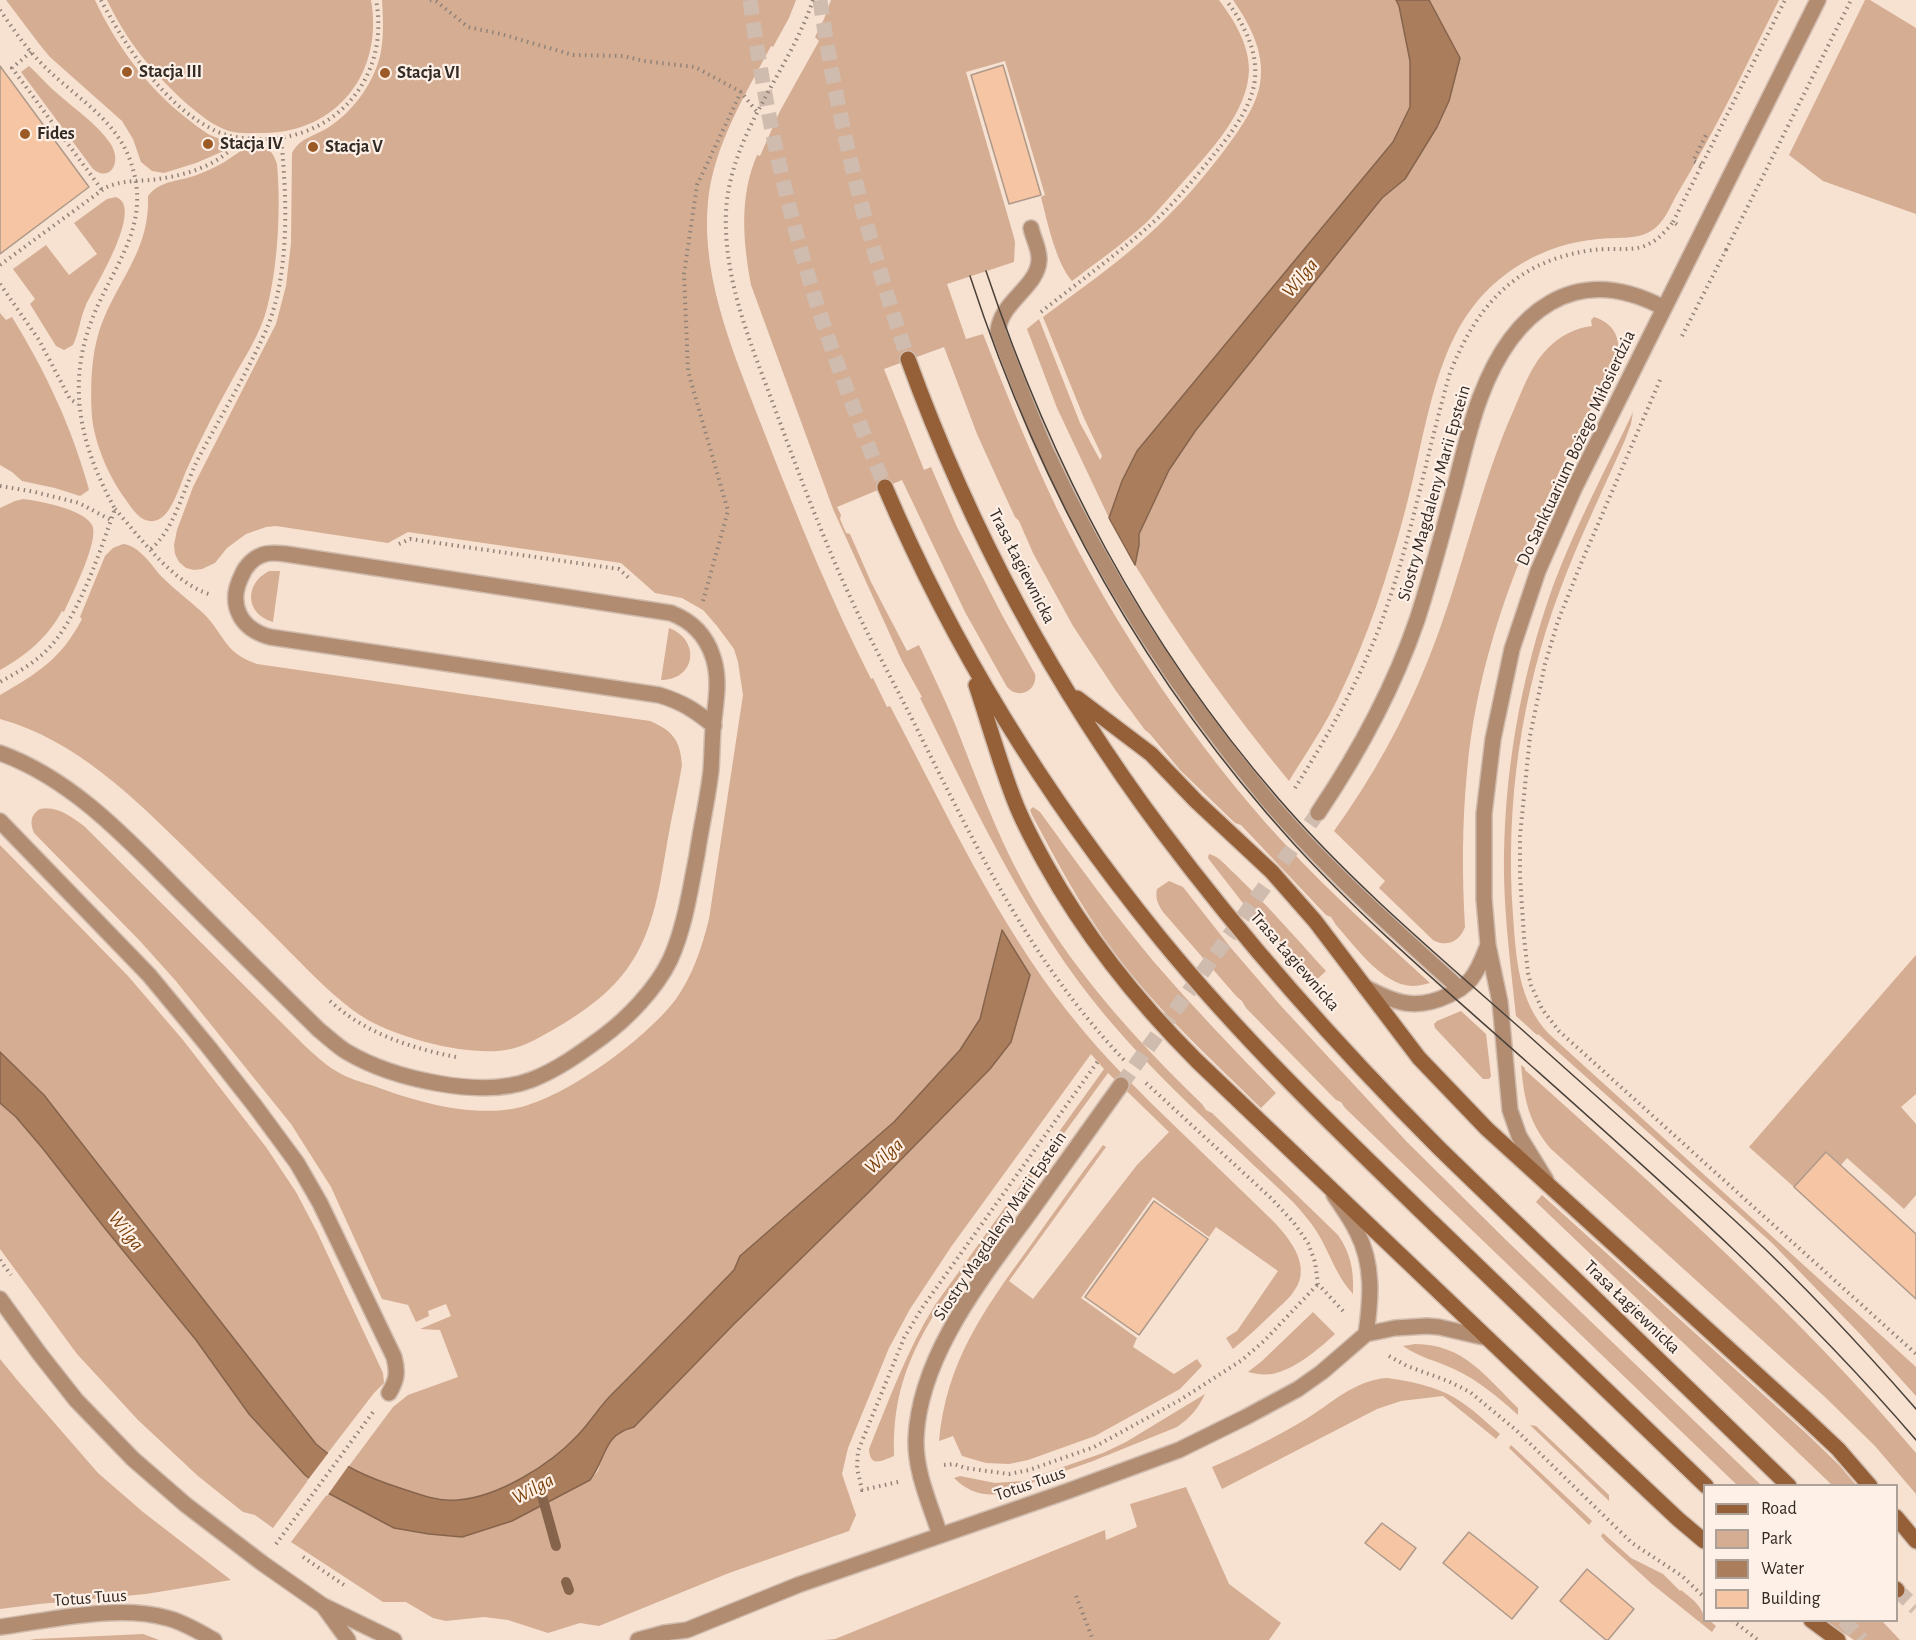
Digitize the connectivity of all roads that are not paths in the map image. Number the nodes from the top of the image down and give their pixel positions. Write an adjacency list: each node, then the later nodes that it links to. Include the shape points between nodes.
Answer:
1 (1818, 0): 3 (street, Do Sanktuarium Bożego Miłosierdzia)
2 (1031, 228): 14 (street, via 1040,258 1038,267 1005,310 998,331 1044,447 1116,585 1175,680 1266,799 1361,898)
3 (1664, 308): 10 (street, Siostry Magdaleny Marii Epstein, via 1614,290 1582,290 1540,309 1508,344 1477,406 1434,566 1397,673 1357,752); 12 (street, Do Sanktuarium Bożego Miłosierdzia, via 1558,524 1512,649 1492,738 1486,789 1483,873)
4 (909, 359): 7 (main road, Trasa Łagiewnicka, via 968,504 1025,617)
5 (885, 487): 6 (main road)
6 (965, 653): 16 (main road, via 1015,802 1085,929 1114,970 1170,1034); 22 (main road, via 1063,811 1161,939 1218,1005 1360,1152)
7 (1070, 692): 13 (main road, via 1151,754 1272,872); 23 (main road, Trasa Łagiewnicka, via 1179,853 1344,1048 1439,1147)
8 (714, 726): 8 (street, via 717,673 713,656 696,627 671,613 272,553 261,555 238,581 236,607 248,627 258,634 659,695 694,710); 9 (street, via 711,772 690,895 669,962 633,1010 581,1053 530,1080 480,1089 418,1078 347,1052 319,1030 132,843 88,805 58,782)
9 (0, 753)
10 (1318, 813)
11 (0, 821): 21 (street, via 148,975 297,1163 394,1357 396,1381)
12 (1488, 945): 14 (street, Do Sanktuarium Bożego Miłosierdzia, via 1480,965); 17 (street, Do Sanktuarium Bożego Miłosierdzia, via 1500,1002 1510,1110 1518,1136)
13 (1365, 987): 14 (street, Do Sanktuarium Bożego Miłosierdzia, via 1386,998 1413,1004 1427,1003); 17 (main road, via 1439,1081)
14 (1460, 989)
15 (1121, 1085): 26 (street, Siostry Magdaleny Marii Epstein, via 991,1266 956,1321 931,1372 919,1412 916,1454)
16 (1326, 1183): 19 (street, via 1357,1231 1367,1258 1371,1300); 20 (main road)
17 (1550, 1187): 24 (main road, via 1805,1418)
18 (0, 1299): 29 (street, via 76,1400 133,1459 186,1505)
19 (1366, 1334): 20 (street, via 1427,1326); 26 (street, Totus Tuus, via 1340,1359 1298,1389 1224,1428 1068,1491)
20 (1487, 1338): 27 (main road)
21 (389, 1393)
22 (1705, 1484)
23 (1788, 1484)
24 (1869, 1484)
25 (1898, 1519): 28 (main road)
26 (940, 1535): 32 (street, Totus Tuus, via 758,1600)
27 (1703, 1540)
28 (1916, 1541)
29 (322, 1605): 34 (street); 35 (street)
30 (1814, 1622): 37 (main road)
31 (0, 1627): 33 (street, Totus Tuus, via 120,1612 167,1617)
32 (681, 1635): 36 (street, Totus Tuus, via 664,1633)
33 (214, 1640)
34 (348, 1640)
35 (394, 1640)
36 (638, 1640)
37 (1838, 1640)

